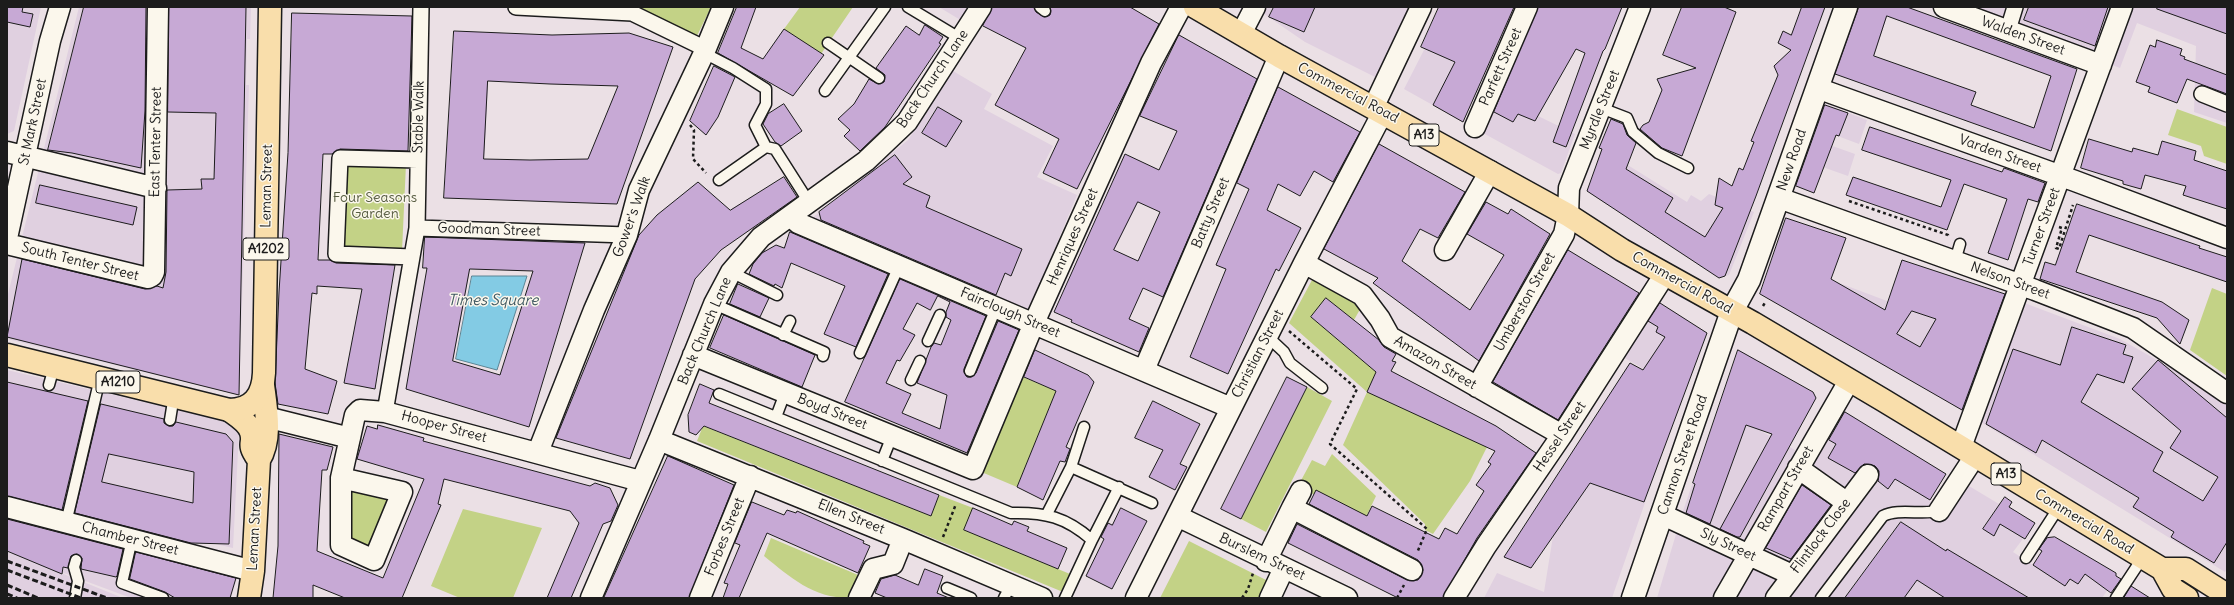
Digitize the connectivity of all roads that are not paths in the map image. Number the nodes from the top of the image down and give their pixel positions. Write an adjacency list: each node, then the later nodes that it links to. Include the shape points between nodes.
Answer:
1 (60, 7): 38 (street, St Mark Street)
2 (158, 7): 44 (street, East Tenter Street)
3 (270, 7): 82 (main road, Leman Street / A1202)
4 (421, 7): 39 (street, Stable Walk)
5 (516, 7): 20 (street)
6 (723, 7): 25 (street, Gower's Walk)
7 (885, 7): 27 (lane)
8 (908, 7): 23 (lane)
9 (981, 7): 23 (street, Back Church Lane)
10 (1181, 7): 68 (street, Henriques Street, via 1150,63)
11 (1195, 7): 22 (main road, Commercial Road / A13)
12 (1255, 7): 22 (street)
13 (1421, 7): 35 (street, Christian Street)
14 (1527, 7): 36 (street, Parfett Street)
15 (1640, 7): 34 (street, Myrdle Street)
16 (1846, 7): 30 (main road, New Road)
17 (1944, 7): 21 (street, Walden Street)
18 (2015, 7): 21 (street)
19 (2122, 7): 28 (street, Turner Street)
20 (634, 10): 25 (street)
21 (2008, 30): 28 (street, Walden Street)
22 (1242, 34): 26 (main road, Commercial Road / A13)
23 (961, 39): 46 (street, Back Church Lane, via 906,122 866,161)
24 (828, 43): 27 (lane)
25 (705, 51): 37 (lane, via 766,89 766,104 755,125); 50 (street, Gower's Walk, via 639,190)
26 (1279, 56): 35 (main road, Commercial Road / A13); 77 (street, Batty Street)
27 (849, 58): 29 (lane); 31 (lane)
28 (2101, 64): 42 (street, Turner Street)
29 (879, 78)
30 (1817, 88): 42 (street, Varden Street); 45 (main road, New Road)
31 (825, 91)
32 (2202, 94): 33 (street)
33 (2227, 104)
34 (1601, 108): 40 (lane, via 1627,118 1633,132 1653,149); 47 (street, Myrdle Street, via 1569,188)
35 (1378, 109): 41 (main road, Commercial Road / A13); 56 (street, Christian Street)
36 (1474, 127)
37 (766, 147): 43 (lane); 46 (lane, via 775,149)
38 (16, 154): 44 (street); 51 (street, St Mark Street)
39 (418, 160): 49 (street, Stable Walk); 55 (street, via 340,158 336,254)
40 (1688, 168)
41 (1490, 171): 47 (main road, Commercial Road / A13); 54 (street)
42 (2061, 176): 52 (street, Varden Street); 61 (street, Turner Street)
43 (719, 180)
44 (156, 188): 60 (street, East Tenter Street)
45 (1779, 198): 61 (street, Nelson Street, via 1957,253); 65 (main road, New Road, via 1749,280)
46 (810, 204): 48 (street, Back Church Lane)
47 (1568, 215): 59 (main road, Commercial Road / A13); 84 (street, Umberston Street, via 1564,234)
48 (791, 217): 57 (street, Fairclough Street); 58 (street, Back Church Lane, via 761,237)
49 (417, 228): 50 (street, Goodman Street); 55 (street, Goodman Street)
50 (627, 235): 100 (street, Gower's Walk, via 594,310)
51 (7, 238)
52 (2227, 238)
53 (7, 244): 60 (street, South Tenter Street, via 148,278)
54 (1445, 250)
55 (412, 257): 91 (street, Goodman Street)
56 (1304, 263): 69 (street, Christian Street); 84 (street, Amazon Street, via 1362,295 1390,337)
57 (899, 266): 64 (street, Fairclough Street, via 950,292); 72 (lane)
58 (730, 272): 62 (lane); 63 (street, Back Church Lane)
59 (1665, 274): 65 (main road, Commercial Road / A13); 96 (street, Hessel Street)
60 (152, 276)
61 (2021, 285): 86 (street, Nelson Street, via 2133,328); 101 (street, Turner Street)
62 (777, 294)
63 (714, 304): 70 (lane); 74 (street, Back Church Lane)
64 (996, 308): 68 (street, Fairclough Street); 78 (lane)
65 (1732, 311): 81 (main road, Commercial Road / A13); 118 (main road, Cannon Street Road)
66 (940, 315): 71 (lane)
67 (790, 321): 70 (lane)
68 (1034, 323): 77 (street, Fairclough Street); 106 (street, Henriques Street, via 975,466)
69 (1272, 329): 83 (lane, via 1290,363); 89 (street, Christian Street)
70 (783, 335): 75 (lane, via 824,352)
71 (928, 340)
72 (860, 353)
73 (7, 355): 79 (main road, A1210, via 52,376)
74 (693, 355): 85 (street, Boyd Street); 99 (street, Back Church Lane)
75 (823, 356)
76 (920, 361): 80 (lane)
77 (1144, 370): 89 (street, Fairclough Street)
78 (970, 371)
79 (100, 378): 88 (main road, A1210); 120 (lane)
80 (911, 380)
81 (1849, 381): 101 (main road, Commercial Road / A13); 105 (street, Rampart Street)
82 (263, 385): 90 (main road, A1210, via 252,404 246,408); 92 (main road, Leman Street / A1202)
83 (1322, 388)
84 (1477, 388): 96 (street, Amazon Street)
85 (785, 393): 93 (lane); 97 (street, Boyd Street)
86 (2227, 393)
87 (719, 394): 93 (lane)
88 (174, 395): 90 (main road, A1210); 94 (lane)
89 (1231, 408): 119 (street, Christian Street)
90 (229, 410): 102 (main road, Leman Street / A1202, via 245,422 252,433 251,448)
91 (385, 412): 98 (street, Hooper Street, via 360,410 355,415); 100 (street, Hooper Street)
92 (266, 417): 98 (street); 102 (main road, Leman Street / A1202, via 265,450)
93 (776, 417): 103 (lane)
94 (170, 420)
95 (1084, 427): 104 (lane)
96 (1562, 435): 148 (street, Hessel Street, via 1490,540)
97 (892, 436): 103 (lane); 106 (street, Boyd Street)
98 (346, 437): 110 (street, Hooper Street)
99 (659, 440): 108 (street, Ellen Street); 109 (street, Back Church Lane)
100 (538, 452): 109 (street, Hooper Street)
101 (1968, 452): 115 (main road, Commercial Road / A13); 116 (street, Turner Street)
102 (259, 460): 131 (main road, Leman Street / A1202)
103 (882, 461): 117 (lane, via 1011,512)
104 (1071, 467): 111 (lane); 117 (lane)
105 (1798, 468): 112 (street); 124 (street, Rampart Street)
106 (970, 469)
107 (1868, 475): 112 (street, Flintlock Close)
108 (750, 476): 122 (street, Ellen Street); 141 (street, Forbes Street)
109 (640, 480): 140 (street, Back Church Lane)
110 (336, 481)
111 (1118, 487): 113 (lane); 123 (lane)
112 (1846, 502): 132 (street, Flintlock Close)
113 (1152, 503)
114 (7, 507): 120 (street, Chamber Street)
115 (2059, 507): 125 (main road, Commercial Road / A13); 126 (lane)
116 (1939, 511): 152 (lane, via 1925,514 1893,513 1883,516)
117 (1047, 514): 123 (lane, via 1078,528)
118 (1663, 515): 124 (street, Sly Street); 149 (main road, Cannon Street Road)
119 (1177, 516): 128 (street, Burslem Street); 145 (street, Christian Street)
120 (78, 529): 121 (street, Chamber Street)
121 (132, 539): 131 (street, Chamber Street); 138 (lane, via 122,583)
122 (903, 539): 134 (street, Ellen Street, via 940,555); 142 (street, via 893,564 873,569)
123 (1092, 540): 144 (lane)
124 (1748, 554): 132 (street, Sly Street); 150 (street, Rampart Street)
125 (2143, 557): 129 (main road, Commercial Road / A13); 153 (lane)
126 (2026, 558)
127 (76, 560): 137 (lane, via 74,568 78,581)
128 (1270, 562): 130 (street, via 1297,499); 146 (street); 147 (street, Burslem Street)
129 (2162, 569): 135 (main road, via 2186,569); 154 (main road, Commercial Road / A13, via 2173,589)
130 (1412, 570)
131 (253, 571): 139 (main road, Leman Street / A1202)
132 (1792, 575): 151 (street, Flintlock Close)
133 (947, 588): 143 (lane)
134 (1008, 592): 136 (street, Ellen Street)
135 (2227, 595)
136 (1036, 597)
137 (75, 598)
138 (163, 598)
139 (249, 598)
140 (591, 598)
141 (700, 598)
142 (859, 598)
143 (972, 598)
144 (1065, 598)
145 (1136, 598)
146 (1270, 598)
147 (1346, 598)
148 (1454, 598)
149 (1633, 598)
150 (1724, 598)
151 (1776, 598)
152 (1821, 598)
153 (2116, 598)
154 (2187, 598)

